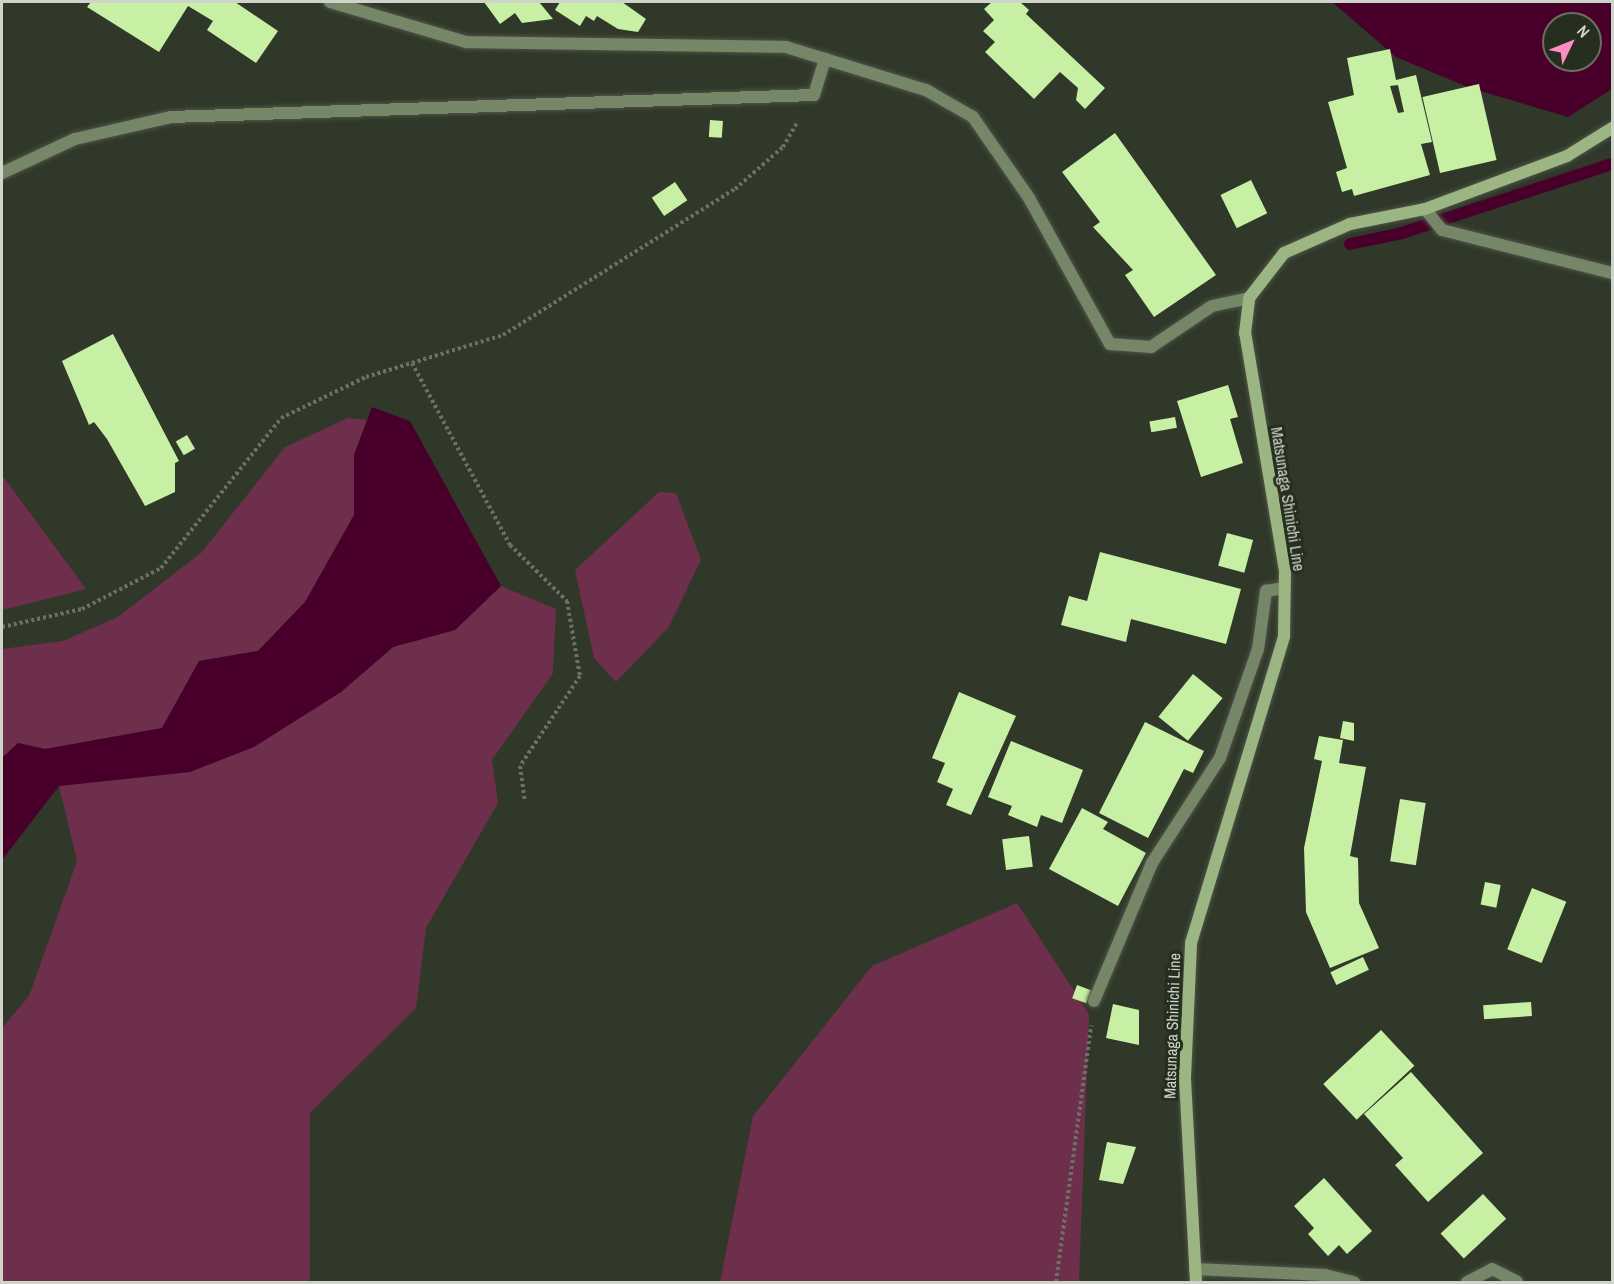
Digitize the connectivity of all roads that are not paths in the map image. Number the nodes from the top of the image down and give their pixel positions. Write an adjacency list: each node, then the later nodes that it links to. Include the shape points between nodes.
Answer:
1 (330, 2): 2 (street, via 466,42 786,47)
2 (825, 59): 4 (street, via 814,94 171,117 75,140); 7 (street, via 926,90 973,117 1029,198 1110,344 1151,347 1212,306)
3 (1612, 128): 5 (main road, via 1568,156)
4 (2, 173)
5 (1425, 209): 6 (street, via 1442,230); 7 (main road, via 1350,224 1284,253)
6 (1612, 273)
7 (1249, 298): 8 (main road, Matsunaga Shinichi Line, via 1245,333)
8 (1285, 588): 9 (street, via 1266,591 1258,648 1220,758 1152,863); 10 (main road, Matsunaga Shinichi Line, via 1284,636 1191,943 1185,1077)
9 (1094, 1001)
10 (1195, 1269): 11 (main road, Matsunaga Shinichi Line); 12 (street, via 1325,1275)
11 (1196, 1282)
12 (1354, 1282)
13 (1467, 1282): 14 (street, via 1492,1269)
14 (1517, 1282)

